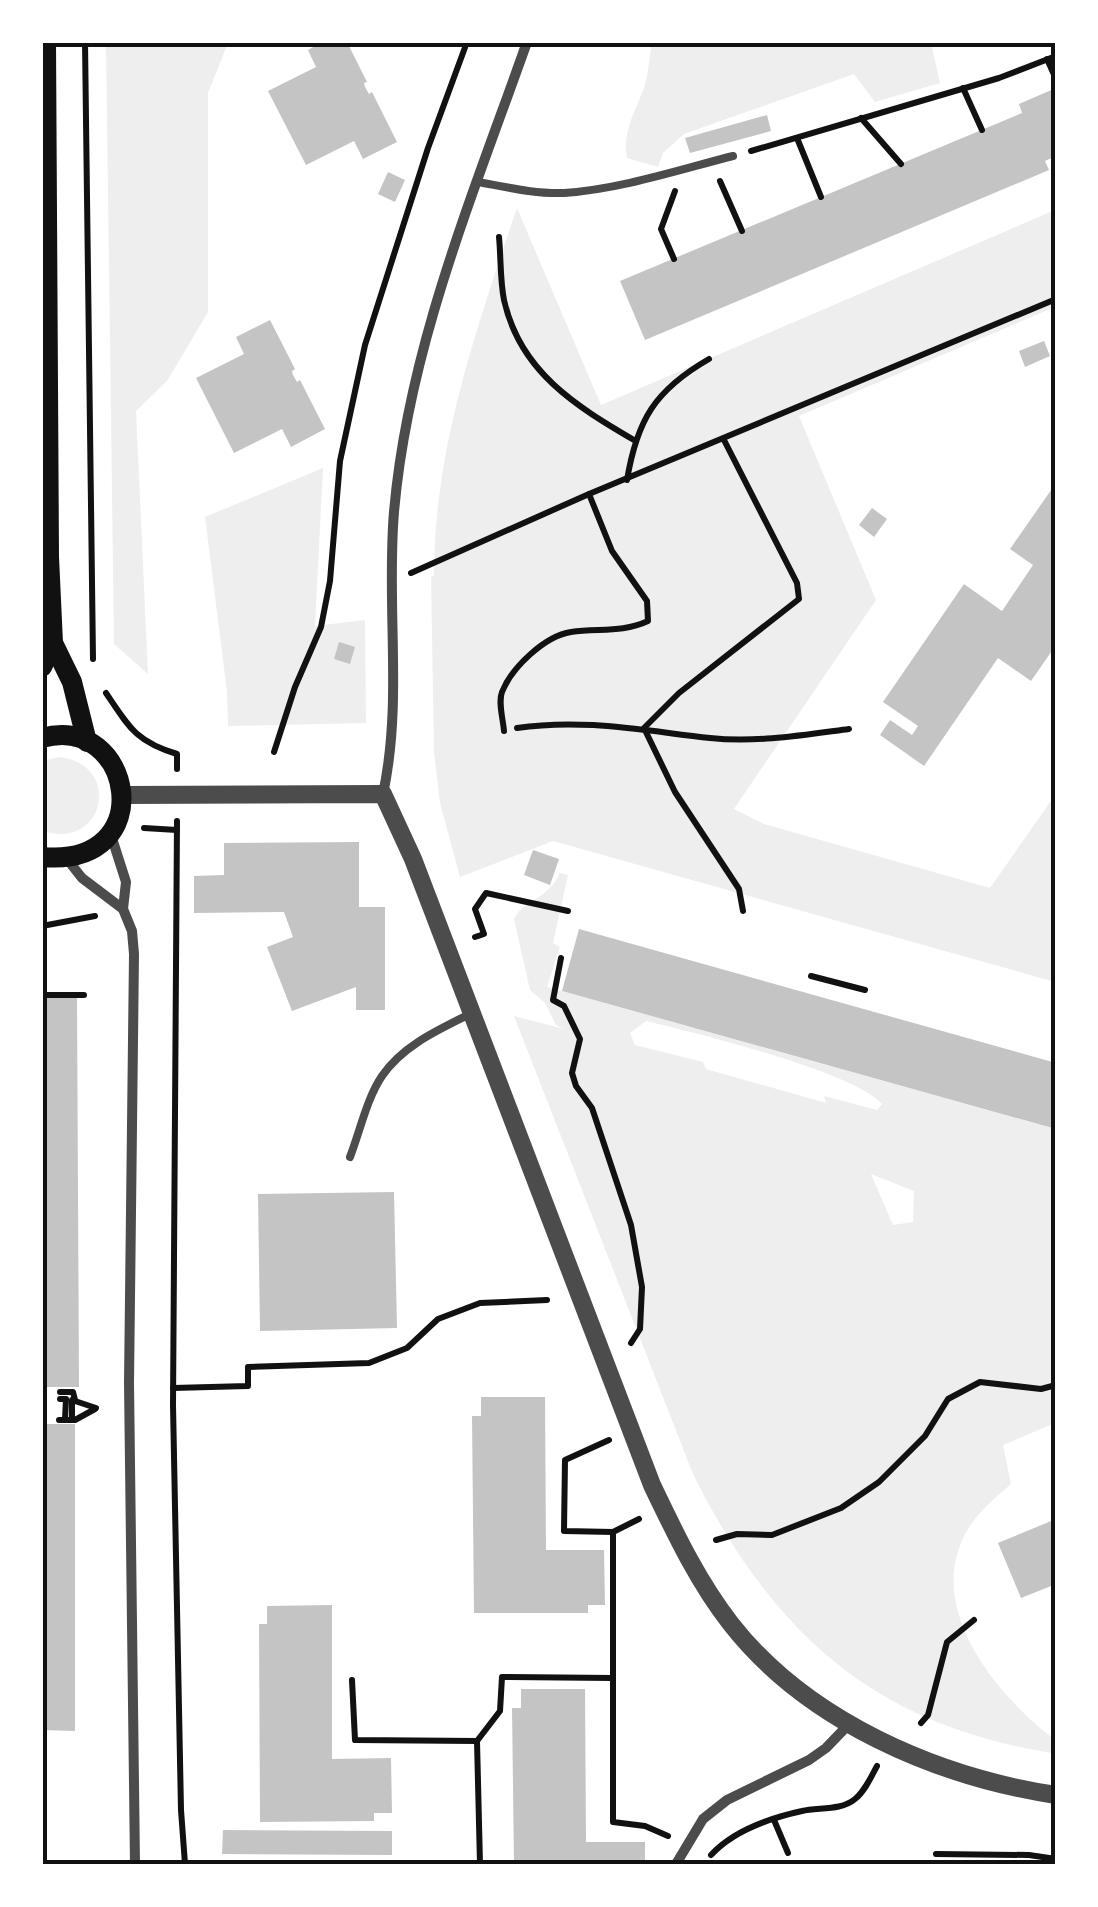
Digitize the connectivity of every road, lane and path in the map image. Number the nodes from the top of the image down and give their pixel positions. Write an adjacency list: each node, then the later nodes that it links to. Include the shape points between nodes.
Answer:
1 (46, 42): 27 (main road)
2 (85, 42): 28 (path)
3 (467, 42): 37 (path, via 365,345 340,462 321,628)
4 (527, 42): 15 (street)
5 (1051, 58): 6 (path); 7 (path)
6 (1056, 79)
7 (963, 88): 8 (path); 9 (path)
8 (862, 118): 10 (path); 13 (path)
9 (982, 130)
10 (797, 138): 11 (path); 16 (path)
11 (733, 156): 12 (lane)
12 (712, 161): 14 (lane); 17 (path)
13 (901, 164)
14 (684, 168): 15 (lane, via 566,193); 19 (path, via 661,229)
15 (478, 182): 26 (street, via 418,363 394,512)
16 (822, 197)
17 (742, 231)
18 (499, 238): 22 (path, via 504,302 528,354 571,403)
19 (674, 259)
20 (1056, 299): 23 (path)
21 (709, 360): 22 (path, via 663,394)
22 (634, 440): 24 (path)
23 (724, 440): 24 (path); 32 (path, via 797,583 798,598)
24 (627, 481): 25 (path)
25 (588, 494): 26 (path); 34 (path, via 612,551 647,601 648,621 614,632 568,632 543,644 501,694)
26 (391, 581): 39 (street, via 395,730)
27 (54, 644): 29 (main road); 36 (main road)
28 (93, 666)
29 (42, 667)
30 (97, 680): 38 (path, via 134,734)
31 (517, 728): 32 (path, via 555,722)
32 (644, 728): 33 (path, via 711,738); 47 (path, via 676,792 739,888)
33 (850, 729)
34 (504, 730)
35 (42, 738): 36 (main road)
36 (88, 742): 40 (main road, via 112,763)
37 (274, 752)
38 (177, 754)
39 (384, 794): 40 (street); 55 (street)
40 (123, 795): 42 (main road)
41 (177, 830): 60 (path)
42 (110, 834): 44 (main road, via 98,847); 45 (street, via 126,882)
43 (42, 857): 44 (main road)
44 (67, 859): 45 (street)
45 (123, 909): 48 (path); 83 (street, via 134,954 128,1407)
46 (568, 911): 49 (path, via 486,893 475,909 484,934)
47 (744, 911)
48 (42, 926)
49 (475, 937)
50 (561, 958): 58 (path, via 553,1000 564,1006 580,1039 572,1073 592,1108 631,1224 642,1287 640,1329)
51 (811, 976): 52 (path)
52 (865, 990)
53 (42, 995): 54 (path)
54 (84, 995)
55 (472, 1014): 56 (lane, via 403,1052 381,1078); 63 (street)
56 (350, 1157)
57 (546, 1300): 60 (path, via 480,1303 438,1319 407,1348 369,1363 248,1366 248,1386)
58 (630, 1344)
59 (1056, 1385): 66 (path, via 980,1382 948,1399 925,1436 841,1508 772,1534)
60 (173, 1388): 84 (path)
61 (75, 1400): 62 (path); 62 (path, via 73,1392 60,1396 66,1399); 62 (path, via 96,1408)
62 (66, 1420)
63 (632, 1432): 64 (street); 65 (path, via 565,1460 564,1531)
64 (663, 1508): 65 (path); 71 (street, via 733,1626 787,1679)
65 (612, 1532): 68 (path)
66 (716, 1540)
67 (974, 1620): 70 (path, via 947,1642)
68 (612, 1678): 72 (path, via 502,1677 500,1711); 78 (path, via 612,1822 645,1826)
69 (352, 1680): 72 (path, via 355,1740)
70 (921, 1722)
71 (850, 1723): 73 (street); 78 (street, via 810,1760 727,1800 703,1819)
72 (477, 1741): 85 (path)
73 (889, 1745): 74 (street, via 1008,1788); 75 (path, via 854,1800)
74 (1056, 1796)
75 (774, 1820): 79 (path); 82 (path, via 721,1844)
76 (1056, 1829): 77 (path)
77 (1056, 1844)
78 (686, 1848): 82 (path); 86 (street)
79 (788, 1853)
80 (936, 1854): 81 (path)
81 (1056, 1859)
82 (706, 1863)
83 (135, 1864)
84 (185, 1864)
85 (480, 1864)
86 (676, 1864)

